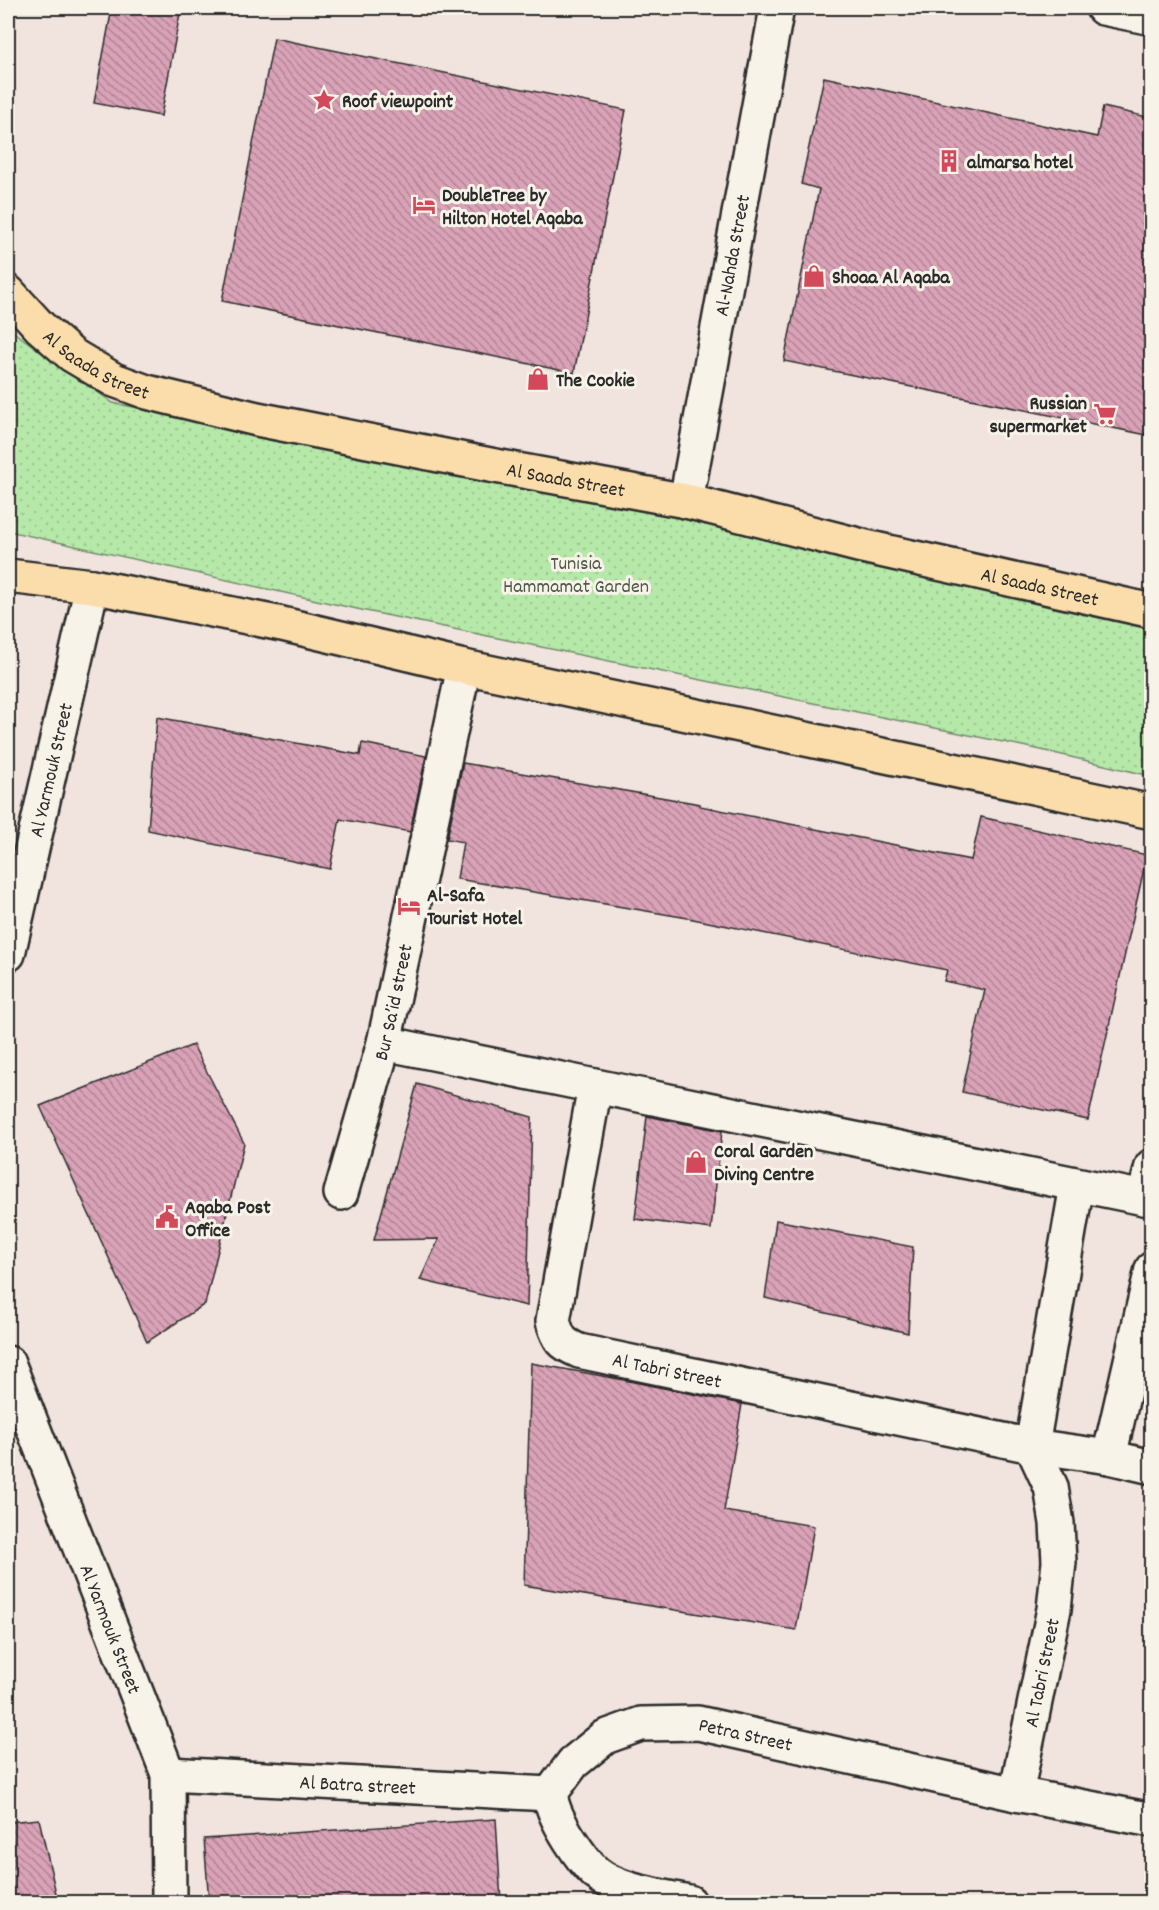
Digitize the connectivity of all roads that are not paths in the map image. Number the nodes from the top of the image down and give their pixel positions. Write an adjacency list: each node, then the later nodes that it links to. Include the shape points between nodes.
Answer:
1 (777, 8): 5 (street, Al-Nahda Street)
2 (1103, 8): 3 (street)
3 (1152, 18)
4 (8, 292): 5 (highway, Al Saada Street, via 72,355 114,380 147,392 257,419)
5 (686, 501): 8 (highway, Al Saada Street, via 862,546)
6 (8, 576): 7 (highway)
7 (92, 586): 9 (highway, via 282,624); 11 (street, Al Yarmouk Street)
8 (1152, 611)
9 (464, 667): 10 (highway); 12 (street, Bur Sa’id street)
10 (1152, 812)
11 (8, 954)
12 (384, 1043): 13 (street); 16 (street, Bur Sa’id street)
13 (595, 1086): 15 (street); 20 (street, Al Tabri Street, via 553,1321 561,1342 579,1351)
14 (1152, 1166): 17 (street)
15 (1077, 1185): 17 (street); 20 (street)
16 (341, 1193)
17 (1148, 1198)
18 (1152, 1269): 21 (street)
19 (8, 1363): 23 (street, Al Yarmouk Street)
20 (1032, 1446): 21 (street, Al Tabri Street); 25 (street, Al Tabri Street, via 1051,1487 1059,1562 1054,1609)
21 (1109, 1457): 22 (street, Al Tabri Street)
22 (1152, 1467)
23 (168, 1774): 24 (street, Al Batra street); 27 (street, Al Yarmouk Street)
24 (550, 1794): 25 (street, Petra Street, via 573,1763 605,1737 640,1724 698,1723); 28 (street, via 563,1830 597,1874 622,1887)
25 (1017, 1794): 26 (street, Petra Street)
26 (1152, 1820)
27 (170, 1902)
28 (689, 1902)

